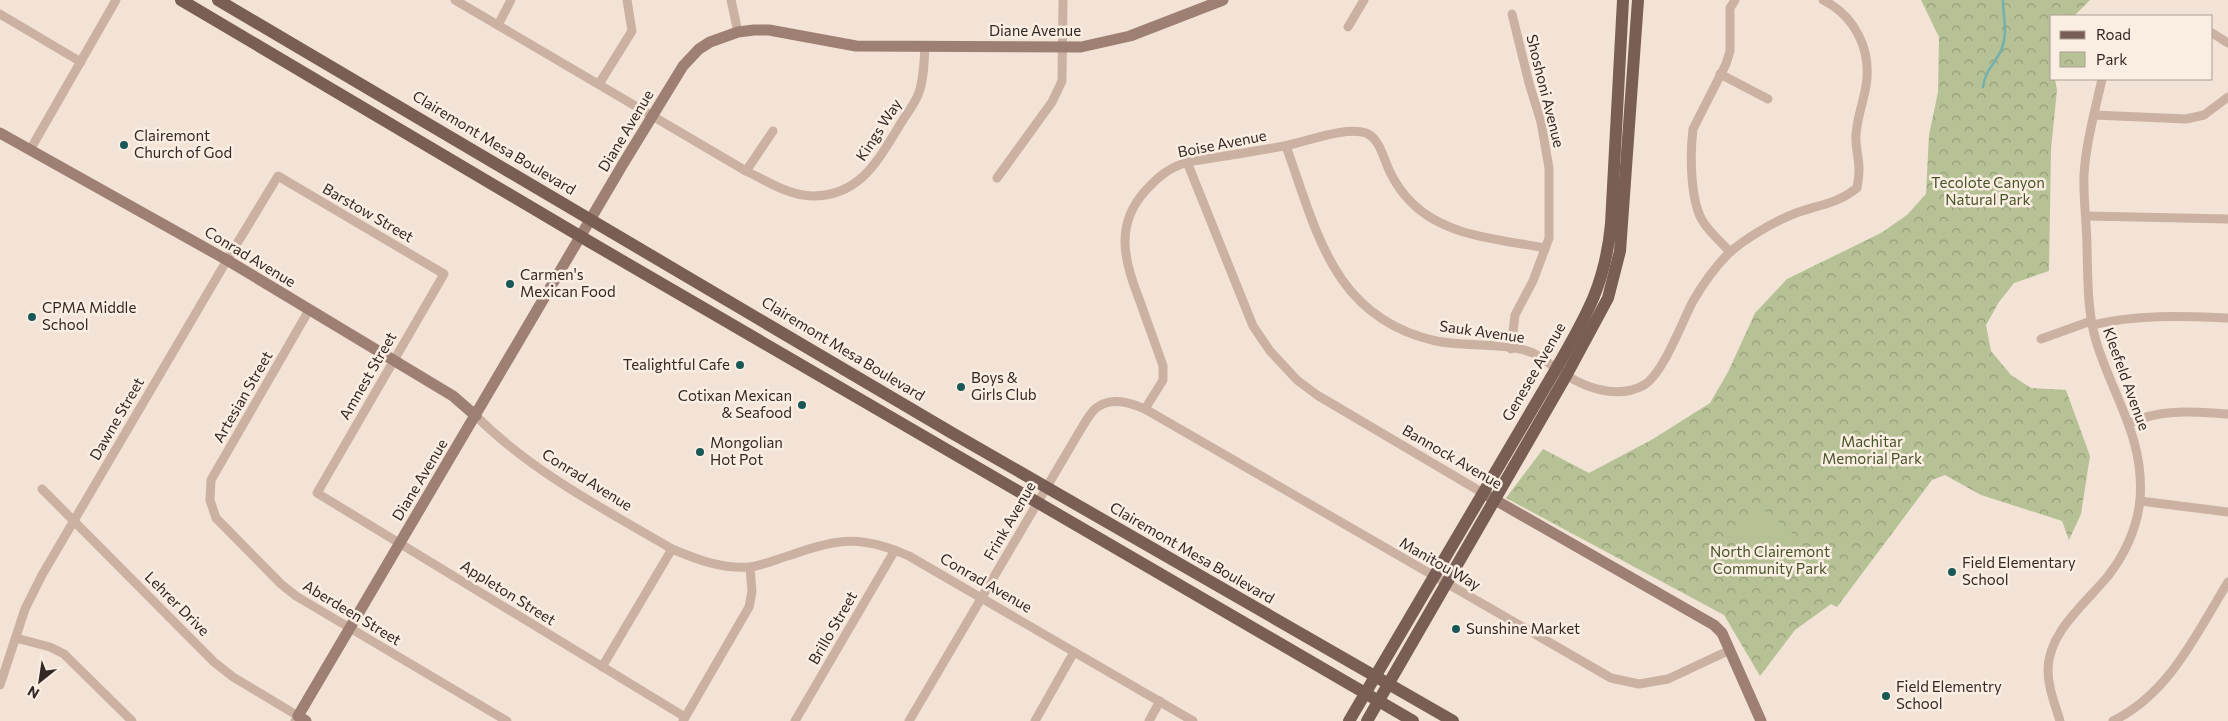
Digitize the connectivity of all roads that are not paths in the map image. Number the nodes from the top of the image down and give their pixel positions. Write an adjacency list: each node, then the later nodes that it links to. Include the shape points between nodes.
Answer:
1 (116, 0): 24 (street)
2 (181, 0): 43 (main road)
3 (218, 0): 41 (main road, Clairemont Mesa Boulevard)
4 (455, 0): 17 (street)
5 (511, 0): 17 (street)
6 (627, 0): 27 (street, via 632,31)
7 (731, 0): 19 (street)
8 (1063, 0): 23 (street)
9 (1223, 0): 23 (street, Diane Avenue, via 1130,36 1081,47)
10 (1364, 0): 18 (street)
11 (1623, 0): 54 (main road, Genesee Avenue, via 1612,214 1606,263 1601,282)
12 (1638, 0): 54 (main road, Genesee Avenue, via 1620,251 1608,298)
13 (1734, 0): 25 (street, via 1730,8 1730,51)
14 (1823, 0): 45 (street, Sauk Avenue, via 1835,6 1856,28 1866,48 1866,84 1855,140 1860,171 1857,188 1843,199 1794,214)
15 (0, 14): 24 (street)
16 (1512, 14): 44 (street, Shoshoni Avenue, via 1541,122 1549,168 1549,238)
17 (498, 25): 27 (street)
18 (1348, 27)
19 (738, 32): 22 (street, Diane Avenue, via 769,30 856,46); 31 (street, Diane Avenue, via 699,49 683,66)
20 (2213, 34): 21 (street)
21 (2228, 43)
22 (925, 46): 23 (street, Diane Avenue); 37 (street, Kings Way, via 918,95 874,166 848,188 815,196 802,195)
23 (1062, 46): 39 (street, via 1062,81 1052,102)
24 (81, 62): 35 (street)
25 (1720, 74): 29 (street); 45 (street, via 1693,129 1694,195 1703,222)
26 (2102, 80): 30 (street, Kleefeld Avenue)
27 (599, 84): 31 (street)
28 (2228, 97): 30 (street, via 2204,115 2186,119)
29 (1768, 99)
30 (2094, 115): 40 (street, Kleefeld Avenue, via 2084,177)
31 (652, 116): 37 (street); 41 (street, Diane Avenue)
32 (773, 131): 37 (street)
33 (0, 133): 35 (street, Conrad Avenue)
34 (1286, 146): 36 (street, Boise Avenue); 44 (street, Boise Avenue, via 1352,131 1367,134 1376,142 1402,192 1437,221 1452,229); 52 (street, Sauk Avenue, via 1321,243 1342,282 1364,306 1388,323 1436,341)
35 (30, 150): 46 (street, Conrad Avenue)
36 (1187, 162): 55 (street, Boise Avenue, via 1165,171 1137,200 1129,217 1124,244 1127,267 1163,366 1163,380); 62 (street, Bannock Avenue, via 1253,326 1270,351 1297,380 1317,395)
37 (746, 171)
38 (278, 176): 46 (street, Dawne Street); 47 (street, Barstow Street)
39 (997, 178)
40 (2087, 216): 42 (street); 50 (street, Kleefeld Avenue, via 2088,302)
41 (590, 219): 43 (street, Diane Avenue); 59 (main road, Clairemont Mesa Boulevard)
42 (2228, 219)
43 (580, 236): 57 (street, Diane Avenue); 65 (main road)
44 (1545, 248): 52 (street, Shoshoni Avenue, via 1533,281 1515,315)
45 (1730, 252): 54 (street, Sauk Avenue, via 1710,273 1659,369 1645,384 1627,392 1607,392)
46 (227, 260): 48 (street, Conrad Avenue); 67 (street, Dawne Street)
47 (444, 274): 53 (street, Amnest Street)
48 (309, 310): 53 (street, Conrad Avenue); 63 (street, Artesian Street, via 212,480)
49 (2228, 318): 50 (street, via 2164,315)
50 (2092, 323): 51 (street); 58 (street, Kleefeld Avenue, via 2100,352)
51 (2041, 339)
52 (1511, 349): 54 (street, Sauk Avenue, via 1532,352)
53 (393, 360): 57 (street, Conrad Avenue, via 453,396); 61 (street, Amnest Street)
54 (1561, 372): 62 (main road, Genesee Avenue)
55 (1145, 410): 59 (street, Frink Avenue, via 1126,401 1096,408); 72 (street, Manitou Way)
56 (2228, 414): 58 (street, via 2173,411 2146,415)
57 (476, 416): 68 (street, Diane Avenue); 69 (street, Conrad Avenue, via 534,466)
58 (2130, 424): 64 (street, Kleefeld Avenue, via 2139,465)
59 (1046, 487): 65 (street, Frink Avenue); 81 (main road, Clairemont Mesa Boulevard)
60 (42, 489): 67 (street, Lehrer Drive)
61 (317, 493): 68 (street, Appleton Street)
62 (1489, 496): 72 (main road, Genesee Avenue); 74 (main road, Genesee Avenue); 78 (street, Bannock Avenue, via 1714,625)
63 (210, 500): 76 (street, Aberdeen Street, via 216,518 281,584)
64 (2140, 501): 66 (street); 101 (street, Kleefeld Avenue, via 2126,548 2108,576 2067,622 2050,654 2050,689)
65 (1037, 502): 75 (street, Frink Avenue); 84 (main road)
66 (2228, 512)
67 (74, 520): 77 (street, Dawne Street, via 25,609); 87 (street, Lehrer Drive, via 214,662)
68 (400, 544): 76 (street, Diane Avenue); 80 (street, Appleton Street)
69 (672, 550): 71 (street, Conrad Avenue, via 716,565); 80 (street)
70 (895, 550): 71 (street, Conrad Avenue, via 853,540 837,541); 75 (street, Conrad Avenue); 91 (street, Brillo Street)
71 (750, 567): 88 (street, via 752,592 749,607)
72 (1435, 577): 74 (street, Manitou Way); 81 (main road, Genesee Avenue)
73 (2228, 582): 102 (street, via 2161,686 2130,712)
74 (1447, 584): 78 (street, Manitou Way, via 1611,678 1639,684 1668,679); 82 (main road, Genesee Avenue)
75 (981, 598): 79 (street, Conrad Avenue); 92 (street, Frink Avenue)
76 (349, 629): 87 (street, Diane Avenue); 90 (street, Aberdeen Street)
77 (16, 638): 83 (street, Dawne Street); 89 (street, via 64,654)
78 (1730, 650): 100 (street, Bannock Avenue)
79 (1074, 652): 86 (street, Conrad Avenue); 93 (street)
80 (602, 667): 88 (street, Appleton Street)
81 (1376, 676): 82 (main road, Clairemont Mesa Boulevard); 84 (main road, Genesee Avenue)
82 (1388, 684): 85 (main road, Genesee Avenue); 99 (main road, Clairemont Mesa Boulevard)
83 (0, 685)
84 (1365, 692): 85 (main road); 96 (main road, Genesee Avenue)
85 (1378, 701): 97 (main road, Genesee Avenue); 98 (main road)
86 (1160, 702): 94 (street); 95 (street, Conrad Avenue)
87 (300, 719)
88 (684, 719)
89 (132, 721)
90 (507, 721)
91 (795, 721)
92 (909, 721)
93 (1034, 721)
94 (1148, 721)
95 (1193, 721)
96 (1348, 721)
97 (1366, 721)
98 (1413, 721)
99 (1453, 721)
100 (1761, 721)
101 (2060, 721)
102 (2113, 721)

